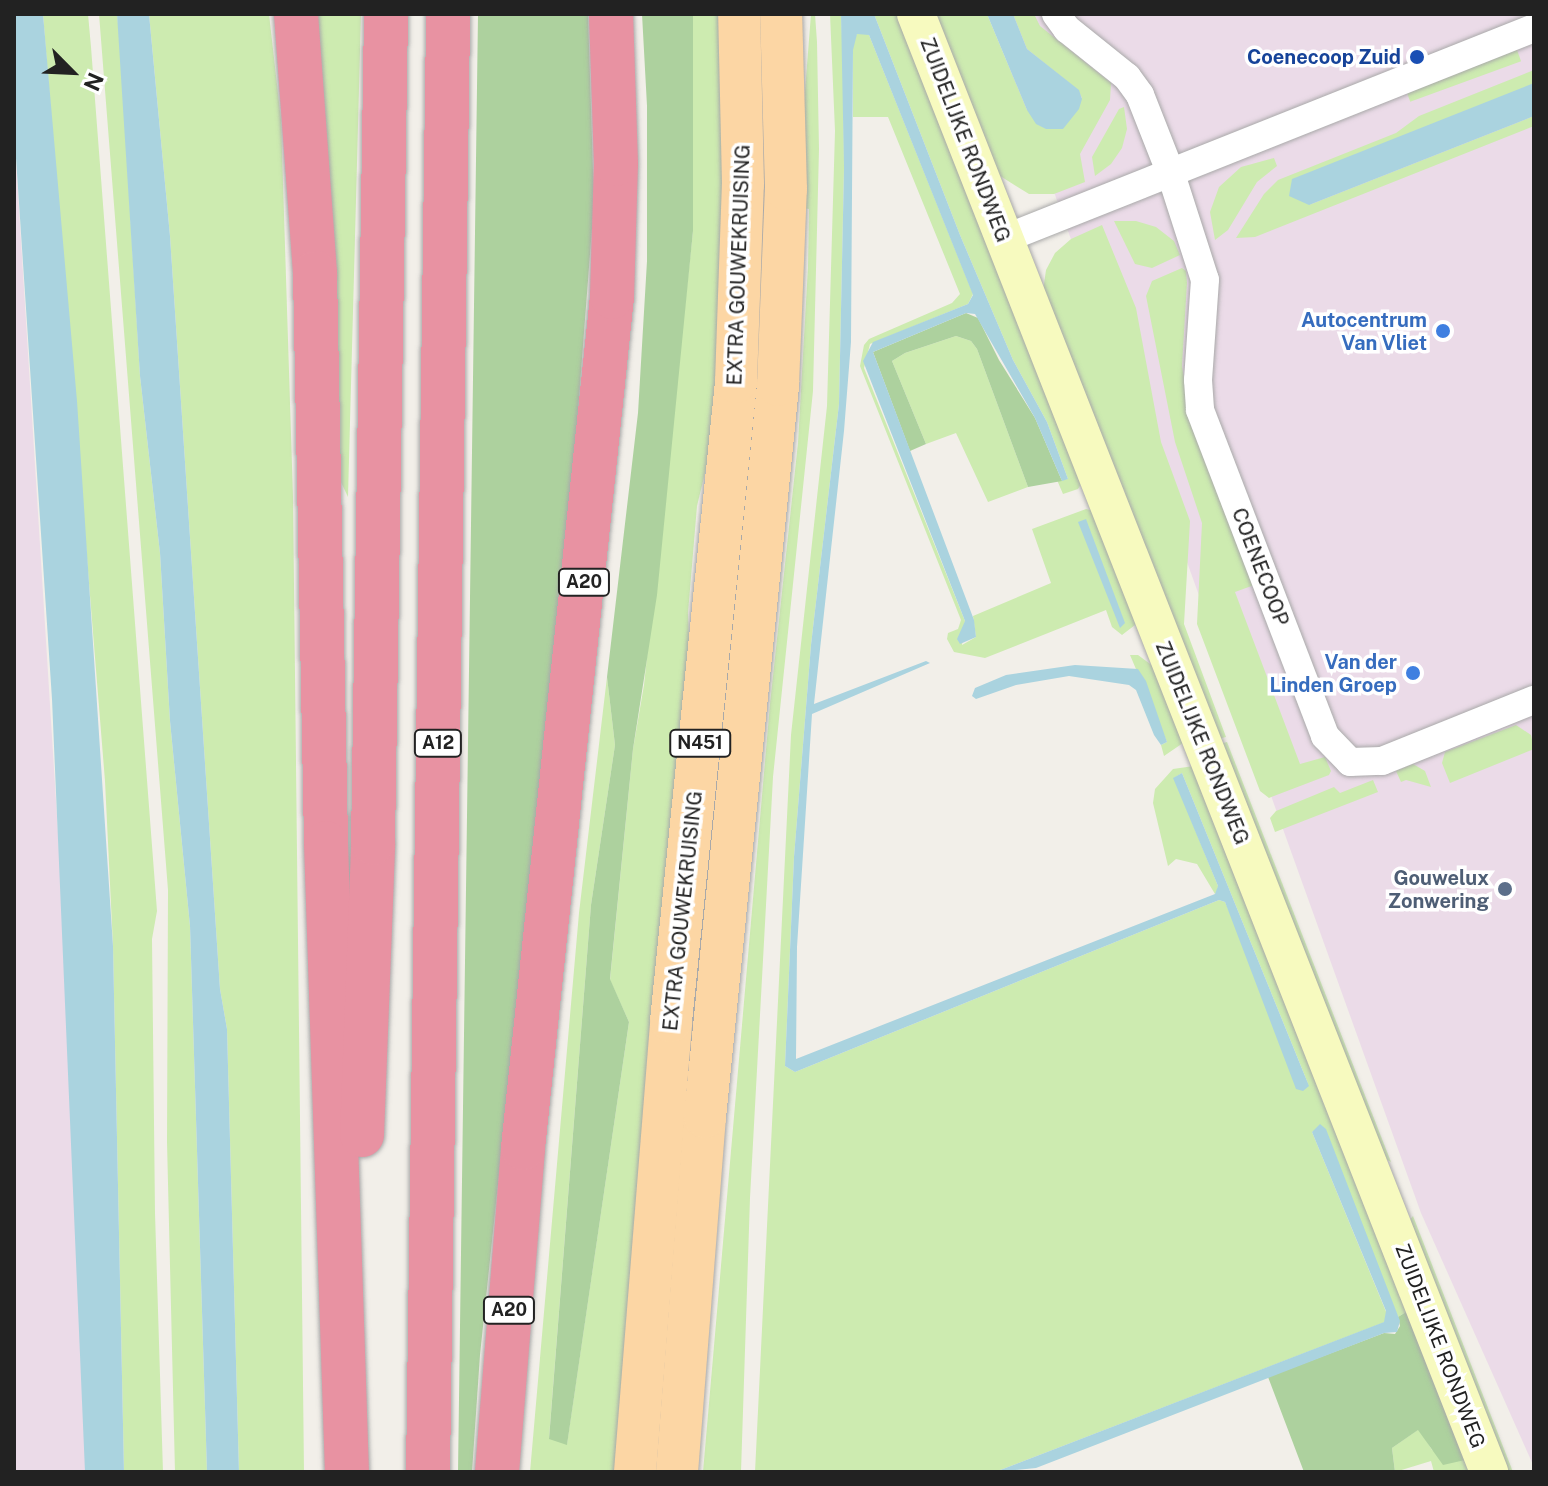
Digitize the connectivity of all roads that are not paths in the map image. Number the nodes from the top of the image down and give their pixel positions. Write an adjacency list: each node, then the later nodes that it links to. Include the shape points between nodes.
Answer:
1 (296, 14): 13 (highway, via 315,273 327,859)
2 (386, 14): 13 (highway, via 373,843)
3 (448, 14): 14 (highway, A12)
4 (611, 14): 15 (highway, A20, via 616,164 607,356 523,1148)
5 (739, 14): 16 (main road, EXTRA GOUWEKRUISING / N451, via 743,184 736,382 671,1021)
6 (781, 14): 17 (main road, EXTRA GOUWEKRUISING / N451, via 786,214 778,385 705,1117)
7 (916, 14): 11 (main road, ZUIDELIJKE RONDWEG)
8 (1056, 14): 10 (street, COENECOOP, via 1127,77 1140,95)
9 (1534, 28): 10 (street)
10 (1170, 171): 11 (street); 12 (street, COENECOOP, via 1205,280 1200,410 1325,736 1350,762 1382,761)
11 (1004, 239): 18 (main road, ZUIDELIJKE RONDWEG)
12 (1534, 700)
13 (348, 1472)
14 (428, 1472)
15 (497, 1472)
16 (635, 1472)
17 (677, 1472)
18 (1489, 1472)

